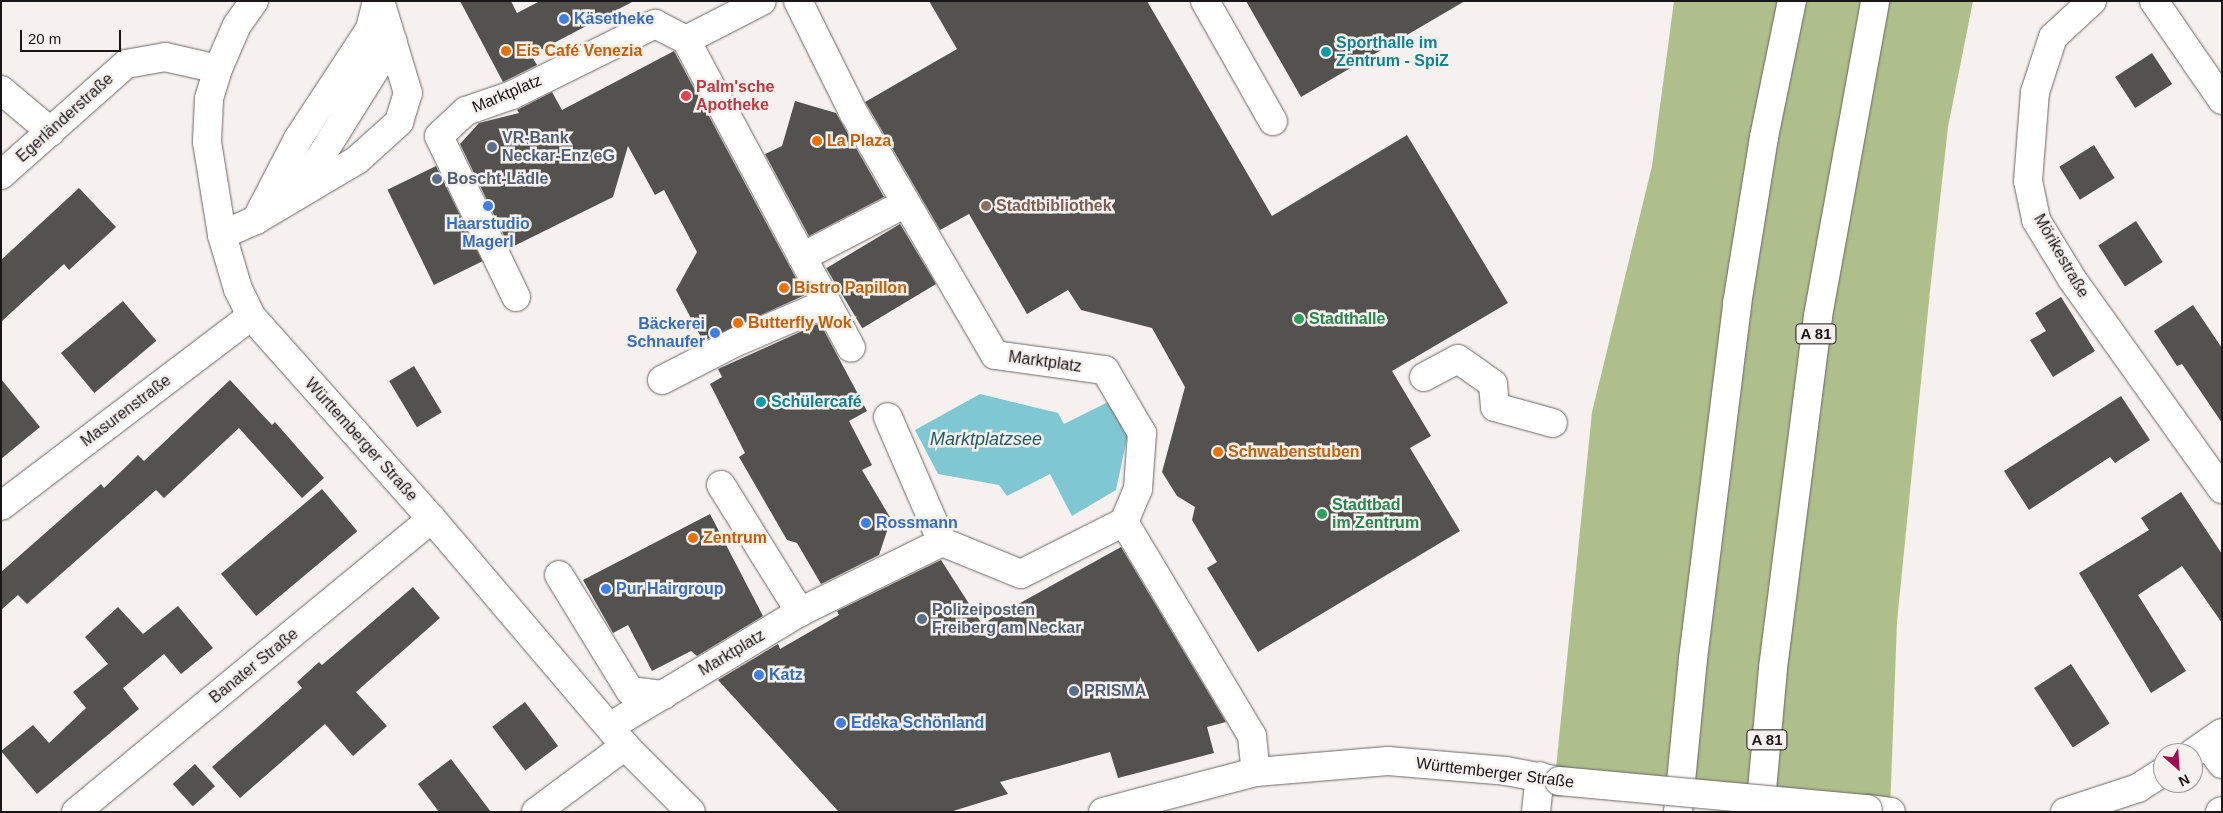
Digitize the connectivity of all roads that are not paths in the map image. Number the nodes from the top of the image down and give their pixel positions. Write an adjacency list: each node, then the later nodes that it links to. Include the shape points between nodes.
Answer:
1 (254, 1): 12 (main road, Württemberger Straße, via 237,26)
2 (378, 1): 11 (main road); 20 (main road, via 370,29 298,139)
3 (762, 1): 10 (main road)
4 (798, 1): 19 (main road, Marktplatz, via 853,112)
5 (1205, 1): 15 (main road)
6 (1792, 1): 50 (main road, via 1764,137 1737,304 1693,659)
7 (1875, 1): 51 (main road, A 81, via 1818,316 1773,668)
8 (2092, 1): 32 (main road, Mörikestraße, via 2053,37 2035,92 2028,181 2036,220 2072,279)
9 (2154, 1): 14 (main road)
10 (686, 40): 22 (main road); 23 (main road, Marktplatz, via 655,24 512,96 466,112 439,136)
11 (393, 41): 18 (main road); 18 (main road, via 408,94 399,122 357,160)
12 (218, 69): 16 (main road, Egerländerstraße, via 165,57 126,64); 21 (main road, Württemberger Straße, via 209,99 207,142)
13 (1, 90): 16 (main road)
14 (2222, 100)
15 (1273, 121)
16 (51, 132): 17 (main road, Egerländerstraße)
17 (1, 175)
18 (299, 192): 20 (main road)
19 (906, 203): 22 (main road); 35 (main road, Marktplatz, via 995,354 1105,370 1142,433 1138,489)
20 (256, 220): 21 (main road)
21 (222, 235): 25 (main road, Württemberger Straße, via 238,290)
22 (802, 257): 24 (main road)
23 (516, 297)
24 (825, 304): 26 (main road); 28 (main road, via 736,342)
25 (251, 316): 33 (main road, Masurenstraße); 34 (main road, Württemberger Straße)
26 (851, 348)
27 (1424, 377): 30 (main road, via 1458,359 1493,384 1495,408)
28 (662, 380)
29 (888, 417): 36 (main road)
30 (1553, 424)
31 (721, 485): 38 (main road)
32 (2222, 489)
33 (1, 506)
34 (432, 519): 40 (main road, Württemberger Straße); 45 (main road, Banater Straße)
35 (1124, 522): 36 (main road, via 1021,574); 41 (main road, via 1252,736)
36 (942, 542): 38 (main road, Marktplatz)
37 (559, 575): 39 (main road, via 630,691)
38 (800, 612): 39 (main road, Marktplatz)
39 (664, 695): 40 (main road, Marktplatz)
40 (618, 736): 46 (main road, Marktplatz); 47 (main road, Württemberger Straße)
41 (1256, 772): 42 (main road, Württemberger Straße, via 1388,761); 48 (main road, Württemberger Straße)
42 (1549, 778): 44 (main road, Württemberger Straße, bridge); 49 (main road)
43 (2153, 778): 52 (main road, via 2138,788)
44 (1880, 811)
45 (76, 812)
46 (536, 812)
47 (692, 812)
48 (1103, 812)
49 (1536, 812)
50 (1678, 812)
51 (1760, 812)
52 (2065, 812)

